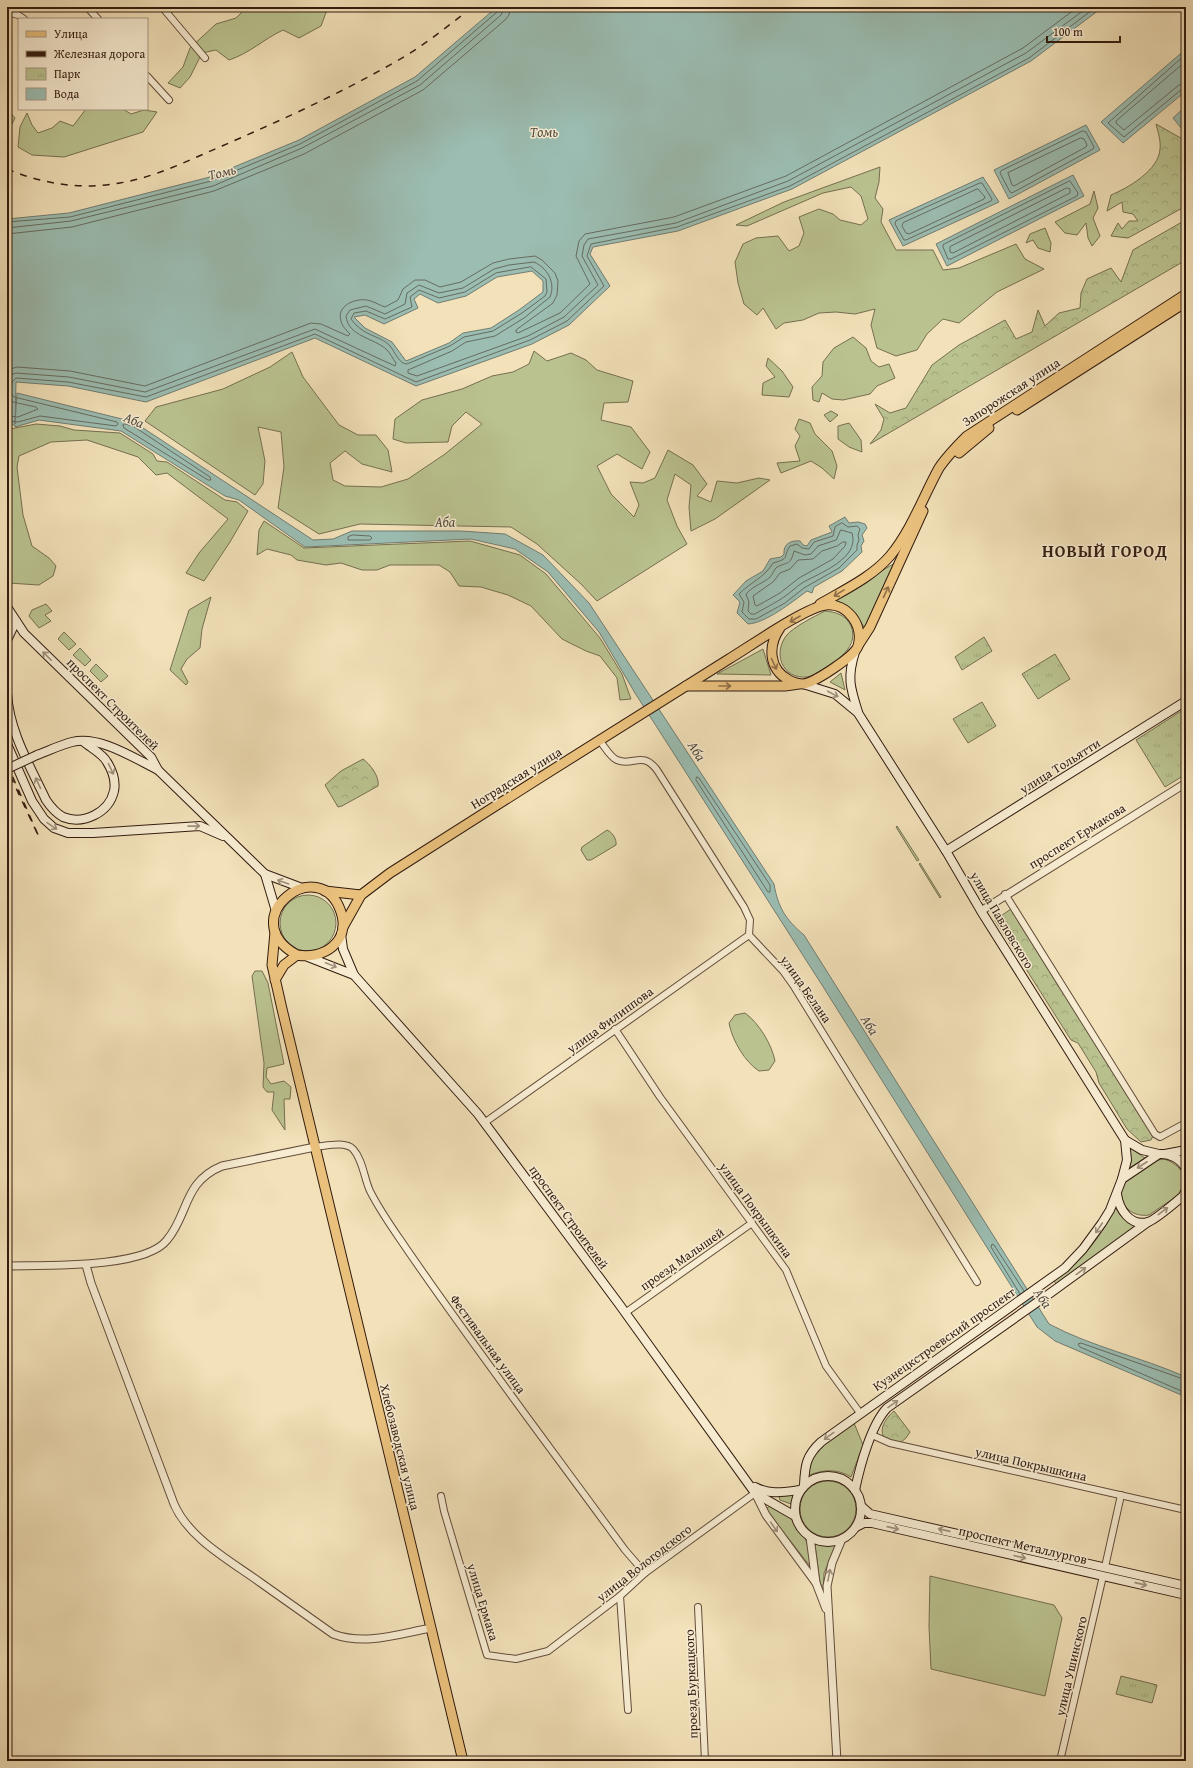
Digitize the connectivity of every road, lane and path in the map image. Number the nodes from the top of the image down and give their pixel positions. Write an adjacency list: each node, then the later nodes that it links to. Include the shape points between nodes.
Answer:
1 (87, 7): 5 (street)
2 (162, 7): 6 (street)
3 (7, 12): 4 (street)
4 (22, 18)
5 (97, 18)
6 (205, 58)
7 (148, 77): 8 (street)
8 (169, 100)
9 (1186, 294): 12 (main road, Запорожская улица, one-way to 12, via 967,436 940,467 891,555 875,571)
10 (1186, 302): 16 (main road, Запорожская улица, one-way to 10, via 870,627 944,470 956,456 986,430)
11 (7, 607): 13 (main road, проспект Строителей)
12 (814, 608): 14 (main road, one-way to 14); 16 (main road, via 836,605 850,614 858,627)
13 (16, 621): 15 (main road); 26 (main road, проспект Строителей, one-way to 13, via 151,757 73,683 24,633)
14 (780, 628): 17 (main road, one-way to 17, via 775,634 771,657 776,669 783,676); 18 (main road, Ноградская улица)
15 (7, 640)
16 (857, 648): 17 (main road, via 828,672); 21 (main road, улица Павловского, via 850,670 850,683)
17 (803, 684): 18 (main road, one-way to 17); 21 (main road, улица Павловского, one-way to 21, via 835,694)
18 (686, 686): 22 (main road, Ноградская улица)
19 (7, 693): 23 (main road, one-way to 19, via 107,760 114,776 114,791 107,806 94,816 81,820 62,816 46,800 16,736)
20 (1186, 701): 29 (main road, улица Тольятти)
21 (858, 713): 29 (main road, улица Павловского)
22 (600, 741): 34 (main road, Ноградская улица, via 390,873); 39 (street, via 617,760 644,759 652,763 744,907 750,920)
23 (84, 742): 25 (main road, bridge, via 73,741); 26 (main road, via 97,742 116,749)
24 (7, 744): 28 (main road, one-way to 28, via 32,801 44,819 54,828 68,833 93,833 200,826)
25 (7, 769)
26 (158, 770): 28 (main road, проспект Строителей)
27 (1186, 783): 33 (street, проспект Ермакова)
28 (227, 838): 30 (main road, проспект Строителей)
29 (946, 851): 36 (main road, улица Павловского)
30 (265, 874): 31 (main road, one-way to 30); 35 (main road)
31 (302, 888): 32 (main road); 35 (main road, via 286,896)
32 (323, 891): 34 (main road); 37 (main road, via 339,906)
33 (1005, 894): 36 (street, проспект Ермакова); 46 (street, via 1155,1134 1160,1137 1182,1125)
34 (361, 895): 37 (main road)
35 (276, 911): 38 (main road)
36 (981, 911): 47 (main road, улица Павловского)
37 (342, 930): 41 (main road, via 336,943 328,951 319,956); 42 (main road, via 343,949)
38 (275, 932): 40 (main road, via 287,950); 43 (main road, via 272,965)
39 (749, 934): 44 (street, улица Филиппова); 59 (street, улица Белана, via 793,985)
40 (297, 955): 41 (main road); 43 (main road, via 284,964)
41 (308, 957): 42 (main road, one-way to 42)
42 (354, 975): 45 (main road, проспект Строителей, via 458,1090)
43 (275, 980): 48 (main road, Хлебозаводская улица)
44 (616, 1029): 45 (street, улица Филиппова); 56 (street, улица Покрышкина, via 660,1097)
45 (484, 1123): 60 (main road, проспект Строителей)
46 (1186, 1130)
47 (1125, 1140): 50 (main road, улица Павловского, via 1142,1150); 52 (main road, улица Павловского, via 1127,1160)
48 (314, 1143): 57 (street, via 211,1170 194,1187 171,1235 161,1246 142,1255); 76 (street, Фестивальная улица, via 349,1146 354,1150 374,1198 435,1291 625,1550); 84 (main road, Хлебозаводская улица)
49 (1186, 1150): 50 (main road)
50 (1162, 1154): 51 (main road, via 1179,1159); 52 (main road, one-way to 52)
51 (1186, 1169)
52 (1122, 1179): 53 (main road, улица Павловского)
53 (1117, 1193): 55 (main road, via 1121,1210 1127,1216 1139,1222); 61 (main road, Кузнецкстроевский проспект, one-way to 61, via 1102,1223 1066,1268)
54 (1185, 1193): 55 (main road, Кузнецкстроевский проспект, one-way to 54)
55 (1148, 1222): 62 (main road, Кузнецкстроевский проспект, one-way to 55, via 887,1408)
56 (752, 1223): 60 (street, проезд Малышей); 61 (street, улица Покрышкина, via 786,1270 826,1366)
57 (86, 1265): 58 (street); 84 (street, via 177,1510 192,1529 247,1573 333,1634 347,1639 367,1640)
58 (7, 1266)
59 (977, 1282)
60 (625, 1313): 63 (main road, проспект Строителей)
61 (860, 1413): 64 (main road, Кузнецкстроевский проспект, one-way to 64, via 812,1450 807,1460)
62 (872, 1435): 65 (main road, Кузнецкстроевский проспект); 68 (street, улица Покрышкина, via 890,1443)
63 (750, 1485): 64 (main road, via 763,1492 775,1493); 66 (main road, проспект Строителей)
64 (802, 1488): 65 (main road, via 813,1479 824,1476 836,1477); 71 (main road, via 795,1502)
65 (855, 1490): 69 (main road)
66 (755, 1493): 71 (main road); 76 (street, улица Вологодского); 78 (street, one-way to 78, via 766,1515)
67 (442, 1496): 85 (street, улица Ермака, via 444,1512 487,1655 516,1659)
68 (1121, 1496): 70 (street, улица Покрышкина); 75 (street)
69 (861, 1506): 72 (main road); 75 (main road, проспект Металлургов, one-way to 69, via 870,1514)
70 (1186, 1510)
71 (795, 1516): 73 (main road, via 798,1525)
72 (856, 1527): 74 (main road); 77 (main road, проспект Металлургов, one-way to 77, via 872,1523)
73 (810, 1537): 74 (main road, via 831,1542); 78 (street)
74 (842, 1539): 83 (street, one-way to 74, via 829,1575)
75 (1105, 1567): 79 (main road, проспект Металлургов)
76 (646, 1573): 81 (street, улица Вологодского)
77 (1103, 1576): 80 (main road, проспект Металлургов, one-way to 80); 90 (street, улица Ушинского)
78 (816, 1583): 83 (street)
79 (1186, 1586)
80 (1186, 1595)
81 (620, 1596): 85 (street, улица Вологодского); 86 (street)
82 (698, 1607): 88 (street, проезд Буркацкого)
83 (828, 1613): 89 (street)
84 (431, 1628): 87 (main road, Хлебозаводская улица)
85 (548, 1651)
86 (628, 1710)
87 (463, 1761)
88 (705, 1761)
89 (837, 1761)
90 (1060, 1761)

